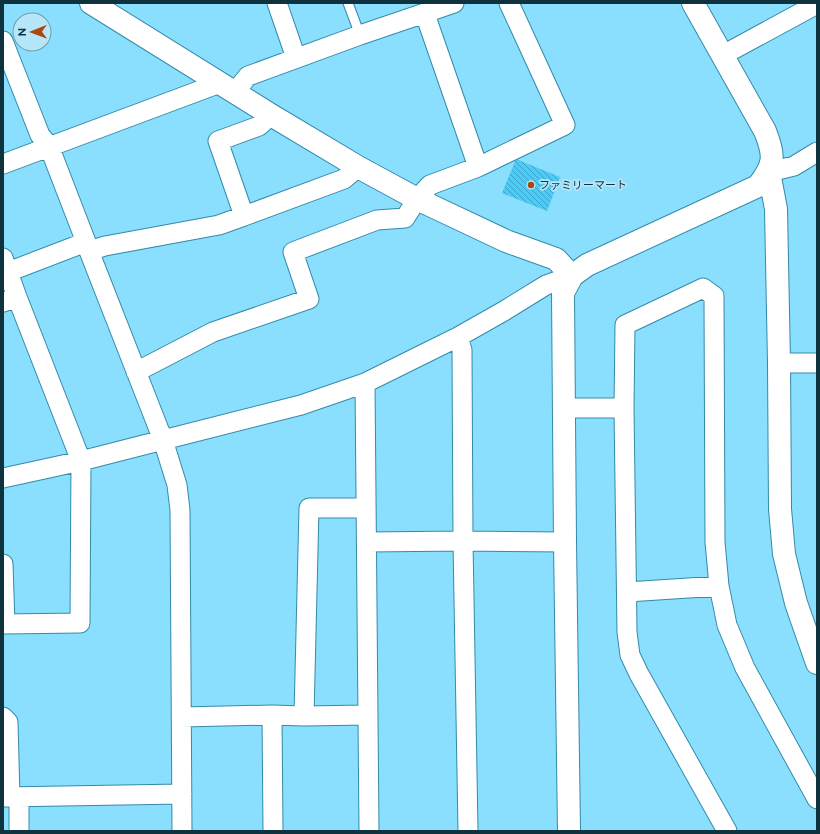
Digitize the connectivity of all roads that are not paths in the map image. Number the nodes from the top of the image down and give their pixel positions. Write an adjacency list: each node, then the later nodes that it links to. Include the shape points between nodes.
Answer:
1 (91, 3): 13 (street)
2 (277, 3): 12 (street)
3 (348, 3): 9 (lane)
4 (454, 3): 8 (street)
5 (509, 3): 19 (street, via 565,125)
6 (693, 3): 11 (street)
7 (817, 4): 11 (street)
8 (425, 14): 9 (street); 19 (street)
9 (360, 35): 12 (street)
10 (3, 41): 15 (street, via 40,135)
11 (723, 55): 20 (street, via 765,130 773,155)
12 (296, 58): 13 (street, via 248,76)
13 (228, 88): 14 (street); 15 (street)
14 (271, 115): 18 (street); 22 (street, via 259,126 218,141)
15 (49, 146): 17 (street); 23 (street)
16 (817, 152): 20 (street, via 794,166)
17 (3, 164)
18 (358, 167): 21 (street); 22 (street, via 344,178)
19 (478, 167): 21 (street, via 430,185)
20 (769, 172): 25 (street, via 758,186 587,265); 28 (street, via 776,209)
21 (417, 199): 25 (street, via 506,241 556,259); 30 (street, via 405,218 377,220 293,252 309,299 213,332)
22 (244, 216): 23 (street, via 219,225 105,246)
23 (88, 246): 24 (street); 30 (street)
24 (6, 265): 26 (street)
25 (572, 276): 27 (street, via 546,284); 32 (street, via 564,293)
26 (10, 299): 35 (street)
27 (458, 337): 31 (street); 38 (street, via 462,350)
28 (779, 363): 29 (street); 45 (street, via 780,509 784,554 796,603)
29 (817, 363)
30 (136, 372): 34 (street)
31 (365, 383): 34 (street, via 301,405); 37 (street)
32 (564, 408): 33 (street); 40 (street)
33 (624, 408): 42 (street, via 625,325 703,288 714,296 715,542); 43 (street)
34 (163, 440): 35 (street); 50 (street, via 177,485 180,510)
35 (81, 461): 36 (street); 44 (street, via 80,623)
36 (3, 478)
37 (366, 508): 39 (street); 48 (street, via 309,508)
38 (463, 541): 39 (street); 40 (street); 58 (street)
39 (367, 542): 47 (street)
40 (565, 542): 59 (street)
41 (3, 564): 44 (street)
42 (719, 586): 43 (street); 53 (street, via 727,625 745,668)
43 (626, 592): 60 (street, via 630,655)
44 (4, 624)
45 (817, 663)
46 (272, 715): 48 (street); 50 (street); 56 (street)
47 (368, 715): 48 (street); 57 (street)
48 (304, 716)
49 (3, 717): 52 (street, via 8,722)
50 (182, 717): 51 (street)
51 (182, 794): 52 (street); 55 (street)
52 (11, 797): 54 (street)
53 (817, 799)
54 (19, 831)
55 (182, 831)
56 (273, 831)
57 (369, 831)
58 (468, 831)
59 (569, 831)
60 (727, 831)

